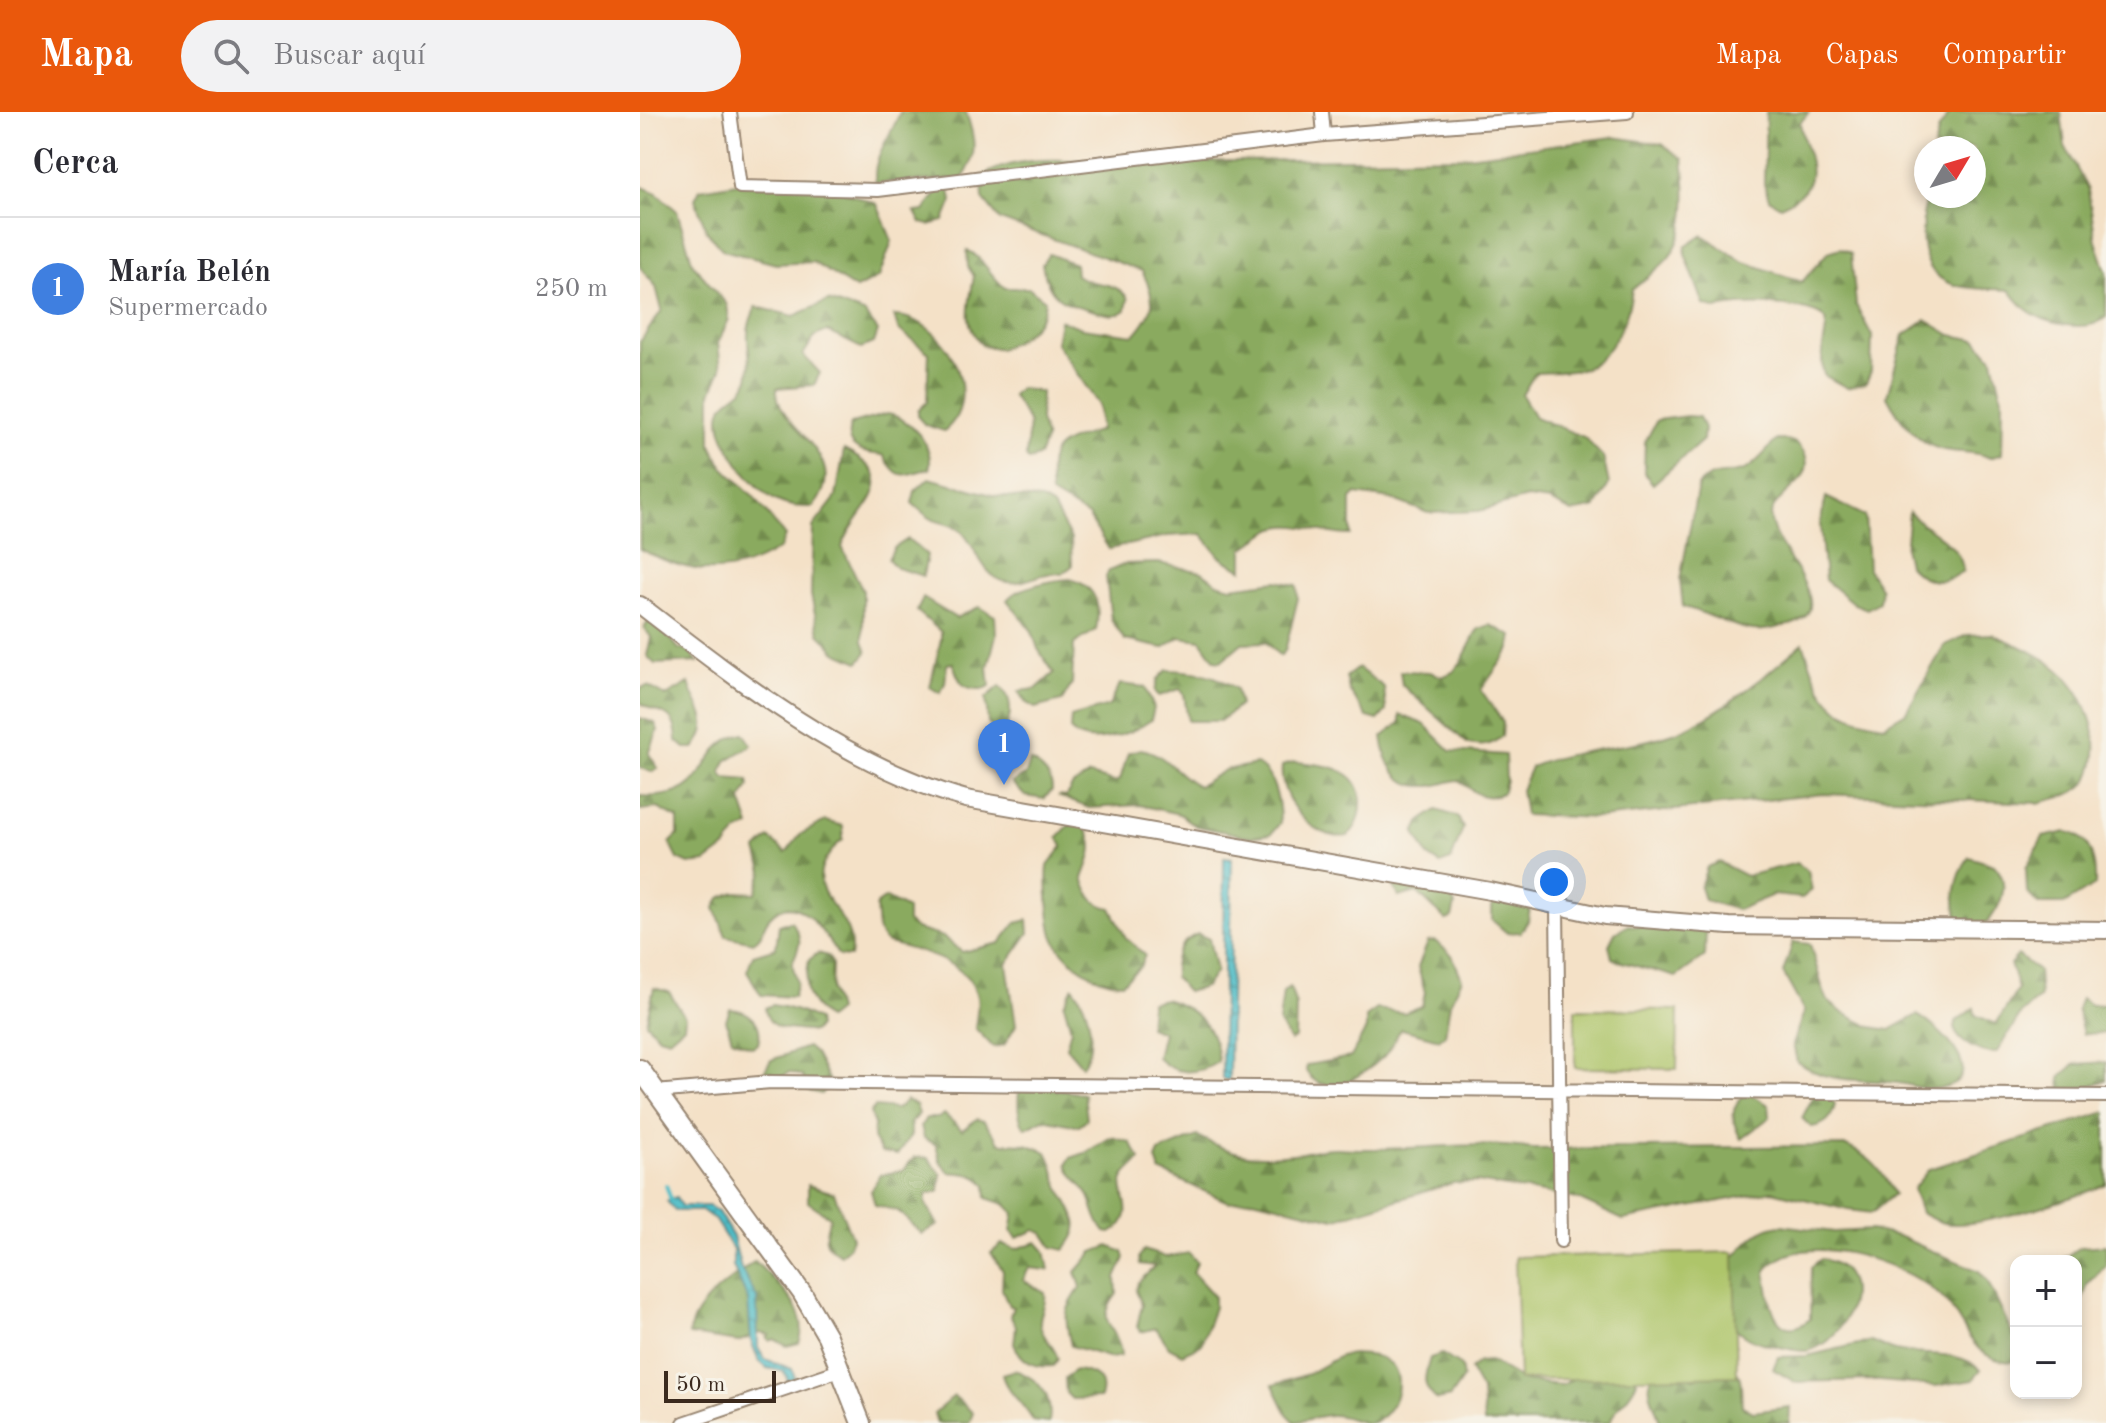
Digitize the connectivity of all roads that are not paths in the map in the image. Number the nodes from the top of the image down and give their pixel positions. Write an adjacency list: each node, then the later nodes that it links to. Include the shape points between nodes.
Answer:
1 (730, 112): 4 (street, via 740,187 878,190)
2 (1322, 112): 4 (street)
3 (1627, 112): 4 (street)
4 (1324, 135)
5 (640, 605): 6 (street, via 776,704 899,776 936,791)
6 (1557, 907): 7 (street, via 1729,926); 9 (street)
7 (2106, 930)
8 (640, 1069): 10 (main road)
9 (1559, 1090): 10 (street, via 771,1082); 11 (street); 12 (street)
10 (655, 1092): 13 (main road, via 802,1293)
11 (2106, 1096)
12 (1561, 1241)
13 (840, 1370): 14 (street); 15 (main road)
14 (684, 1423)
15 (861, 1423)

